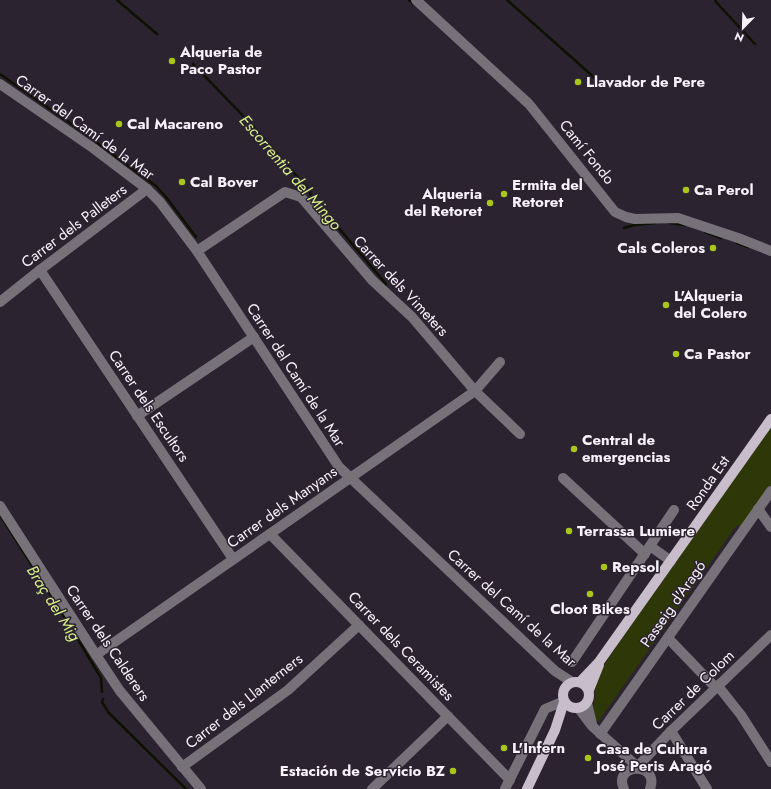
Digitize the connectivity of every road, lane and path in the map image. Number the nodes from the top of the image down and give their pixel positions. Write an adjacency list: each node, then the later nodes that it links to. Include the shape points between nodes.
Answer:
1 (416, 0): 5 (street, Camí Fondo, via 529,104 615,212 635,219 678,218)
2 (0, 84): 3 (street, Carrer del Camí de la Mar)
3 (147, 189): 4 (street, Carrer del Camí de la Mar); 6 (street, Carrer dels Palleters)
4 (197, 251): 8 (street, Carrer del Camí de la Mar); 10 (street, Carrer dels Vimeters, via 285,192 301,197 372,280 412,317)
5 (771, 251)
6 (40, 270): 7 (street, Carrer dels Palleters); 11 (street, Carrer dels Escultors)
7 (0, 302)
8 (254, 337): 11 (street); 14 (street, Carrer del Camí de la Mar, via 339,467)
9 (500, 362): 10 (street, Carrer dels Manyans)
10 (475, 390): 13 (street, Carrer dels Vimeters); 14 (street, Carrer dels Manyans)
11 (137, 416): 23 (street, Carrer dels Escultors)
12 (771, 419): 24 (main road, Ronda Est)
13 (520, 434)
14 (350, 478): 21 (street, Carrer dels Manyans); 31 (street, Carrer del Camí de la Mar, via 555,671)
15 (563, 478): 22 (street)
16 (771, 491): 18 (street, Passeig d'Aragó)
17 (0, 506): 28 (street, Carrer dels Calderers)
18 (758, 509): 20 (street); 26 (street, Passeig d'Aragó)
19 (674, 510): 22 (street)
20 (771, 526)
21 (270, 534): 23 (street, Carrer dels Manyans); 25 (street, Carrer dels Ceramistes)
22 (648, 550): 24 (street); 29 (street)
23 (233, 559): 28 (street, Carrer dels Manyans)
24 (671, 561): 30 (main road, Ronda Est)
25 (359, 625): 35 (street, Carrer dels Ceramistes); 40 (street, Carrer dels Llanterners, via 288,690)
26 (668, 638): 32 (street); 37 (street, Passeig d'Aragó)
27 (769, 641): 32 (street, Carrer de Colom)
28 (96, 655): 40 (street, Carrer dels Calderers, via 120,691)
29 (572, 662)
30 (600, 662): 31 (main road, Ronda Est); 33 (main road, Ronda Est)
31 (576, 682): 33 (main road, via 585,685); 34 (main road, via 566,686 562,694)
32 (717, 687): 36 (street, Carrer de Colom); 39 (street, via 741,715)
33 (589, 690): 34 (main road, via 590,697)
34 (573, 705): 37 (street); 43 (street, via 545,709); 46 (main road, via 555,730)
35 (448, 716): 43 (street, Carrer dels Ceramistes); 45 (street)
36 (671, 731): 41 (street, Carrer de Colom, via 641,763); 49 (street)
37 (600, 734): 38 (street)
38 (628, 759): 41 (street); 42 (street)
39 (771, 762)
40 (182, 767): 44 (street, Carrer dels Calderers)
41 (640, 768): 42 (street); 48 (street, via 651,777)
42 (628, 771): 47 (street, via 622,781)
43 (507, 787)
44 (202, 789)
45 (372, 789)
46 (527, 789)
47 (624, 789)
48 (650, 789)
49 (706, 789)

